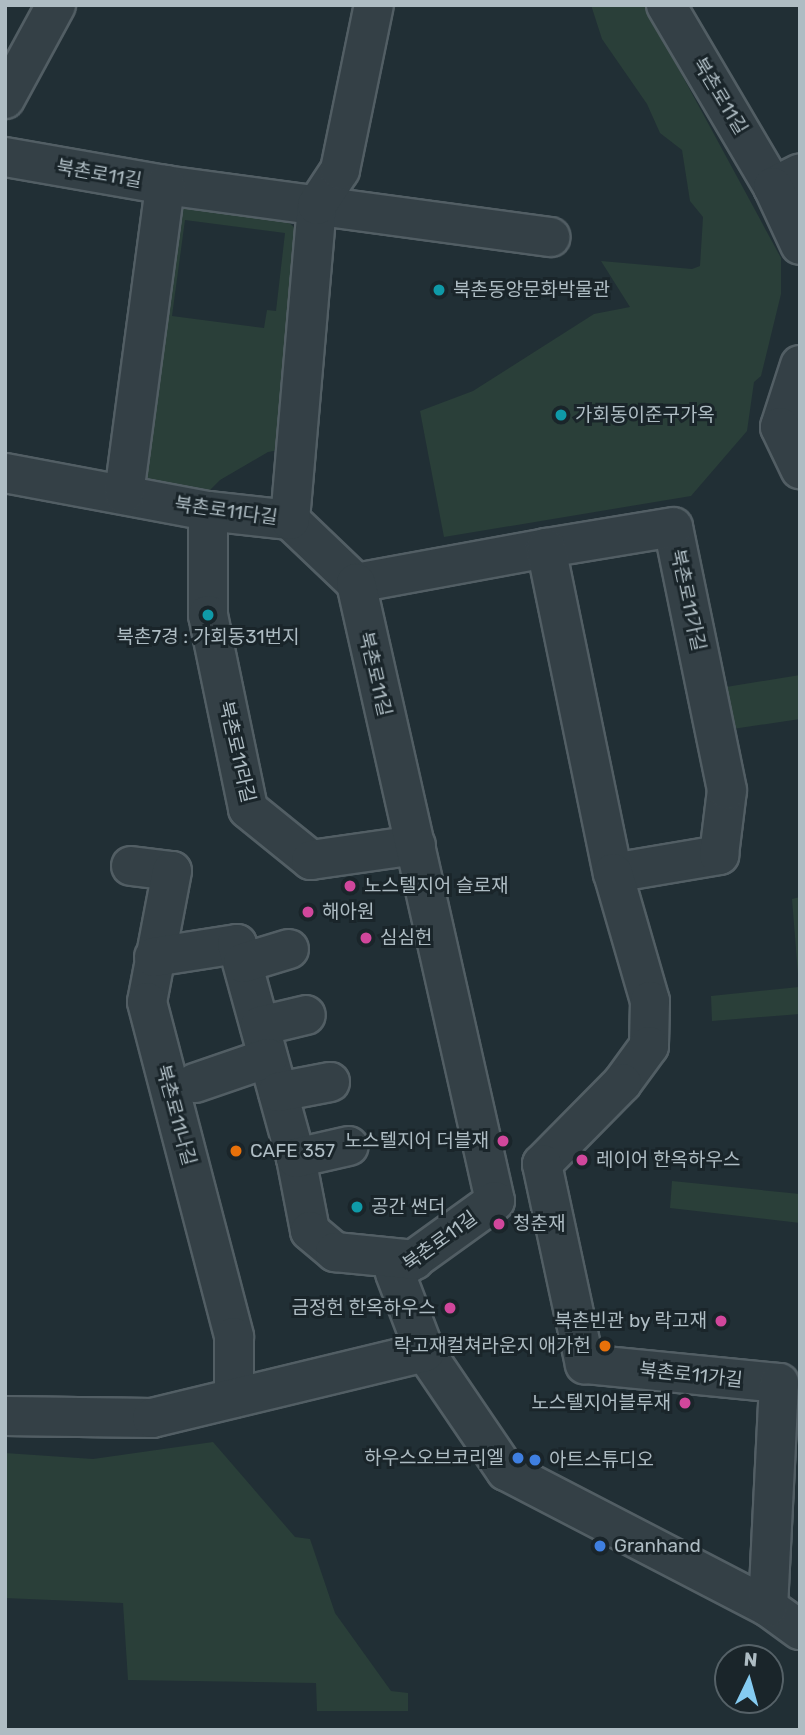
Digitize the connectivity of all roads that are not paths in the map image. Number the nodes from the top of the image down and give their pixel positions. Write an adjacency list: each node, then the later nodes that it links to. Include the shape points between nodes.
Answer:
1 (55, 5): 4 (street)
2 (374, 5): 8 (street, via 340,170)
3 (666, 5): 6 (street, 북촌로11길)
4 (5, 99)
5 (5, 157): 7 (street, 북촌로11길)
6 (787, 180): 10 (street, 북촌로11길)
7 (165, 185): 8 (street, 북촌로11길); 14 (street)
8 (317, 205): 9 (street, 북촌로11길); 16 (street)
9 (551, 237)
10 (800, 245)
11 (800, 365): 12 (street, via 780,427)
12 (800, 469)
13 (5, 473): 14 (street, 북촌로11다길)
14 (124, 494): 15 (street, 북촌로11다길)
15 (208, 511): 16 (street, 북촌로11다길); 19 (street, 북촌로11라길, via 208,615 248,809 311,860)
16 (290, 520): 18 (street, 북촌로11다길)
17 (546, 548): 18 (street); 21 (street); 21 (street, 북촌로11가길, via 673,527 727,790 719,855)
18 (356, 583): 19 (street, 북촌로11길)
19 (416, 845): 32 (street, 북촌로11길)
20 (131, 866): 24 (street, 북촌로11나길, via 172,871)
21 (613, 873): 31 (street, via 650,1001 649,1046 622,1083)
22 (289, 949): 23 (street)
23 (240, 954): 24 (street); 26 (street)
24 (154, 957): 35 (street, 북촌로11나길, via 147,1002 234,1337)
25 (306, 1015): 26 (street)
26 (269, 1059): 27 (street); 28 (street); 30 (street)
27 (330, 1082)
28 (195, 1083)
29 (349, 1146): 30 (street)
30 (296, 1158): 33 (street, via 310,1230 335,1252)
31 (542, 1164): 32 (street); 37 (street, 북촌로11가길, via 584,1364 779,1383)
32 (495, 1201): 33 (street, 북촌로11길)
33 (415, 1260): 34 (street, 북촌로11길, via 395,1273)
34 (425, 1352): 35 (street); 37 (street, 북촌로11길, via 506,1471)
35 (234, 1398): 36 (street, via 152,1418)
36 (5, 1416)
37 (768, 1607): 38 (street, 북촌로11길)
38 (800, 1630)

